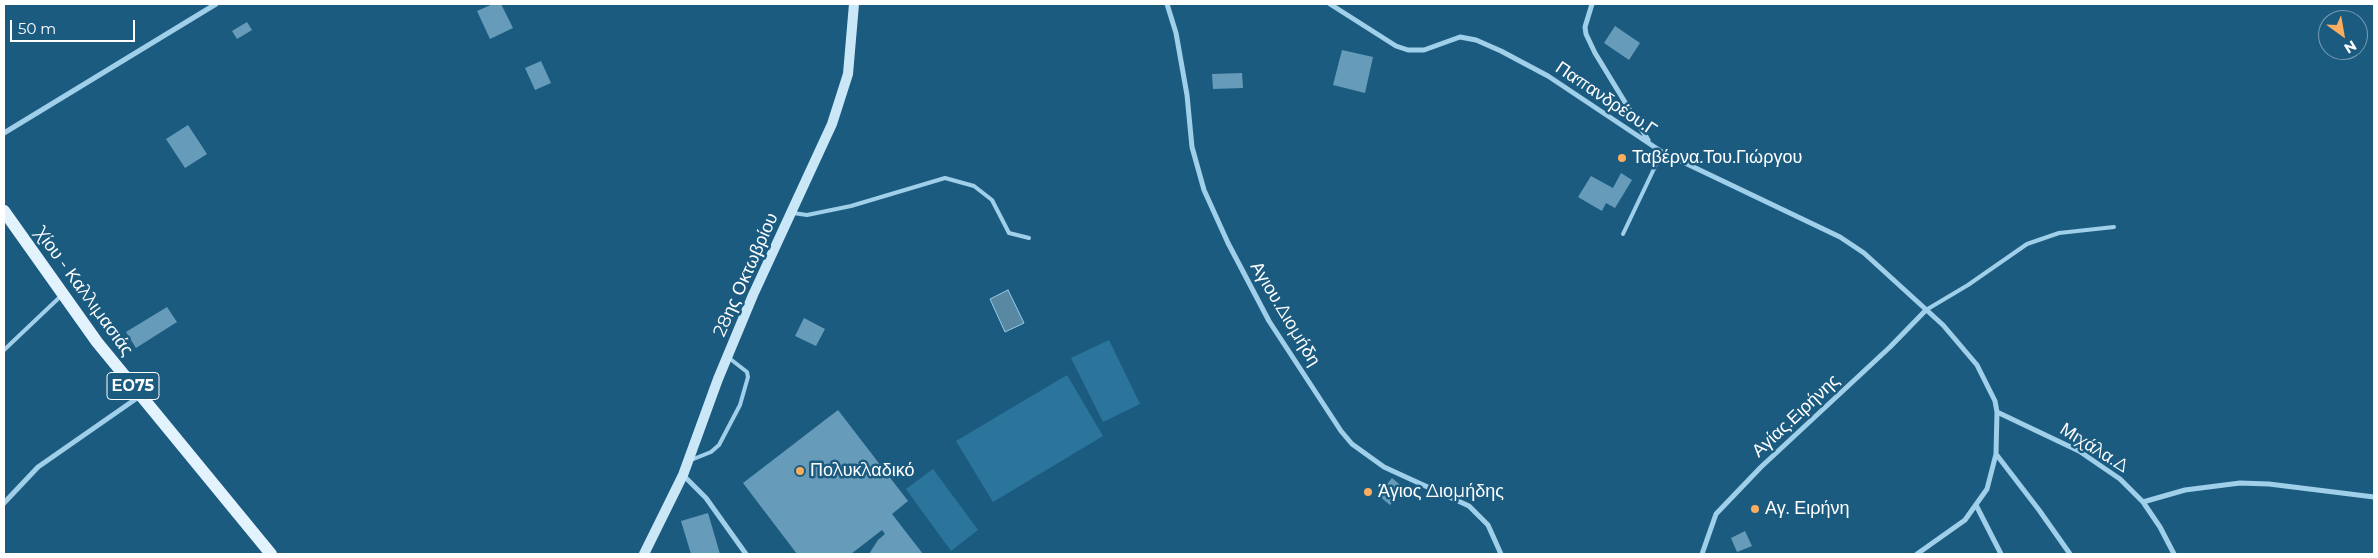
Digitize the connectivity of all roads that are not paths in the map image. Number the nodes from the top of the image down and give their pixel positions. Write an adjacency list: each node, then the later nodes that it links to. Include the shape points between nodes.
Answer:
1 (216, 4): 6 (street)
2 (854, 4): 10 (main road, 28ης Οκτωβρίου, via 846,86)
3 (1167, 4): 30 (street, Αγιου.Διομήδη, via 1176,33 1192,147 1204,190 1269,321 1352,444 1384,467 1469,506 1488,525)
4 (1330, 4): 7 (street, Παπανδρέου.Γ, via 1396,46 1408,50 1424,50 1460,37 1476,40 1548,76)
5 (1592, 4): 7 (street, via 1586,34 1594,53)
6 (4, 133)
7 (1650, 143): 8 (street, Παπανδρέου.Γ)
8 (1662, 152): 12 (lane); 15 (street, Παπανδρέου.Γ, via 1840,237 1864,253)
9 (4, 211): 14 (main road, Χίου - Καλλιμασιάς / ΕΟ75)
10 (791, 213): 13 (lane, via 807,215 851,206 945,178 978,190 992,200 1010,233); 17 (main road, 28ης Οκτωβρίου)
11 (2114, 227): 15 (lane, via 2059,233 2027,244)
12 (1623, 234)
13 (1029, 238)
14 (64, 294): 16 (lane); 18 (main road, Χίου - Καλλιμασιάς / ΕΟ75, via 97,342)
15 (1926, 310): 19 (street, Παπανδρέου.Γ, via 1977,365 1990,388); 31 (street, Αγίας.Ειρήνης, via 1716,514)
16 (4, 350)
17 (727, 357): 21 (main road, 28ης Οκτωβρίου); 21 (lane, via 747,372 740,405 720,445)
18 (141, 396): 25 (street, via 38,467); 27 (main road, Χίου - Καλλιμασιάς / ΕΟ75)
19 (1997, 412): 20 (street, Παπανδρέου.Γ); 24 (street, Μιχάλα.Δ, via 2100,464)
20 (1996, 454): 26 (street, Παπανδρέου.Γ, via 1987,489); 34 (street)
21 (688, 461): 22 (main road, 28ης Οκτωβρίου)
22 (683, 475): 28 (main road, 28ης Οκτωβρίου); 29 (street, via 706,498)
23 (2374, 497): 24 (street, via 2240,483 2185,490)
24 (2143, 502): 35 (street, Μιχάλα.Δ)
25 (4, 503)
26 (1976, 505): 32 (street, Παπανδρέου.Γ, via 1965,520); 33 (street)
27 (271, 554)
28 (644, 554)
29 (746, 554)
30 (1501, 554)
31 (1702, 554)
32 (1917, 554)
33 (2001, 554)
34 (2070, 554)
35 (2174, 554)

